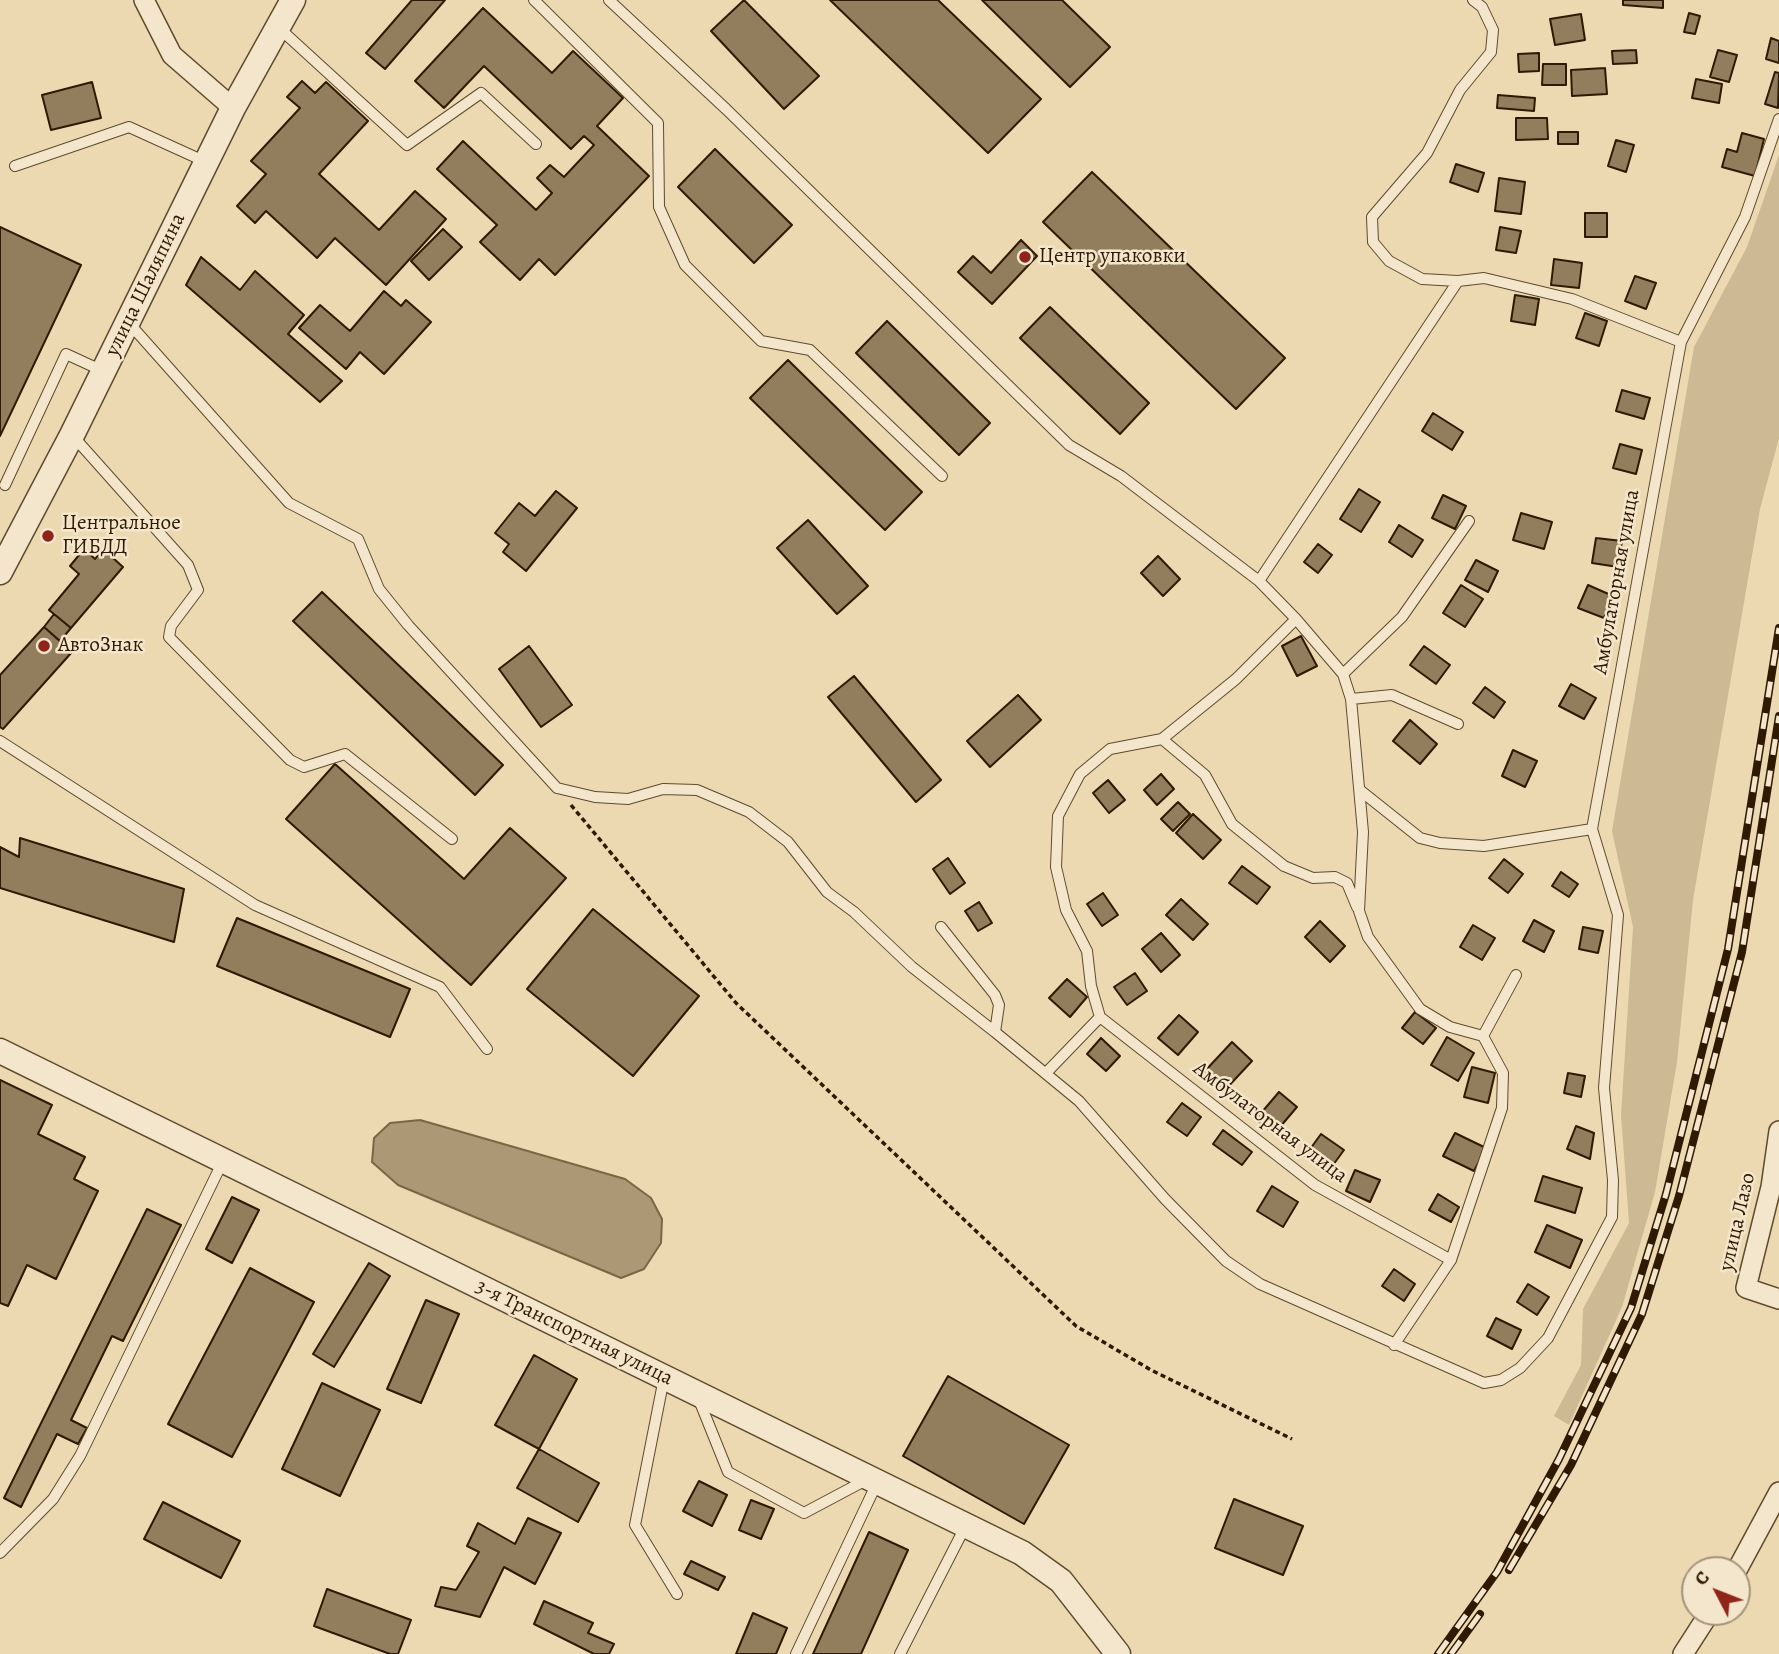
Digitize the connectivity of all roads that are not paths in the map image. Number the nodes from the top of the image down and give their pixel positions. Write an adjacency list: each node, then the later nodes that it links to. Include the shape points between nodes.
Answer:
1 (144, 0): 7 (street, via 172,55)
2 (293, 0): 6 (street, улица Шаляпина)
3 (534, 0): 17 (lane, via 658,123 659,207 685,265 761,341 810,350)
4 (609, 0): 21 (lane, via 726,108 1069,445 1121,476)
5 (1474, 0): 12 (lane, via 1482,6 1493,30 1492,52 1460,89 1427,153 1372,217 1373,242 1389,261 1422,279)
6 (278, 27): 7 (street, улица Шаляпина); 9 (lane, via 407,145 481,93)
7 (233, 108): 10 (street, улица Шаляпина)
8 (1779, 119): 14 (lane, Амбулаторная улица, via 1745,217)
9 (536, 144)
10 (206, 163): 11 (lane, via 129,127); 13 (street, улица Шаляпина)
11 (15, 166)
12 (1458, 281): 14 (lane, via 1483,278 1572,299); 21 (lane)
13 (127, 322): 15 (street, улица Шаляпина); 35 (lane, Амбулаторная улица, via 289,503 358,539 379,589 557,788 628,799 663,789 697,790 749,812 788,842 827,892)
14 (1681, 342): 29 (lane, Амбулаторная улица)
15 (104, 371): 16 (street, улица Шаляпина); 18 (lane, via 66,354)
16 (72, 435): 20 (street, улица Шаляпина); 30 (lane, via 188,565 198,590 171,626 169,637 290,760 304,767 345,754)
17 (943, 476)
18 (5, 485)
19 (1469, 520): 23 (lane, via 1402,617)
20 (0, 572)
21 (1259, 581): 22 (lane)
22 (1296, 619): 23 (lane); 26 (lane, via 1236,679)
23 (1343, 674): 24 (lane)
24 (1351, 699): 25 (lane, via 1392,695); 28 (lane)
25 (1458, 724)
26 (1162, 739): 31 (lane, via 1205,775 1232,824 1284,866 1313,878 1335,877 1347,883); 34 (lane, via 1110,749 1080,774 1058,816 1056,867 1066,910 1087,951)
27 (0, 741): 37 (lane, via 255,905 440,987)
28 (1361, 791): 29 (lane, via 1420,838 1440,844 1483,846); 31 (lane)
29 (1592, 829): 44 (lane, Амбулаторная улица, via 1618,915 1604,1088 1612,1217 1548,1338 1520,1368 1501,1380 1484,1383)
30 (452, 839)
31 (1359, 911): 36 (lane, via 1368,937 1420,1009 1450,1027)
32 (942, 927): 35 (lane, via 995,995 999,1004)
33 (1516, 975): 36 (lane)
34 (1100, 1017): 39 (lane); 42 (lane, Амбулаторная улица, via 1315,1185)
35 (995, 1032): 39 (lane, Амбулаторная улица)
36 (1483, 1036): 42 (lane, via 1503,1073 1502,1108)
37 (487, 1049)
38 (0, 1051): 41 (street, 3-я Транспортная улица)
39 (1046, 1073): 44 (lane, Амбулаторная улица, via 1079,1101 1226,1261 1260,1284)
40 (1779, 1131): 43 (street, улица Лазо, via 1771,1187 1746,1288)
41 (223, 1161): 45 (street, 3-я Транспортная улица); 50 (lane, via 80,1456 52,1499)
42 (1451, 1260): 44 (lane)
43 (1779, 1299)
44 (1394, 1345)
45 (664, 1377): 46 (street, 3-я Транспортная улица); 52 (lane, via 635,1525)
46 (697, 1393): 47 (street, 3-я Транспортная улица); 47 (lane, via 728,1472 804,1513)
47 (874, 1480): 49 (street, 3-я Транспортная улица); 54 (lane)
48 (1779, 1492): 51 (street)
49 (966, 1525): 55 (lane); 56 (street, 3-я Транспортная улица, via 1022,1553 1061,1581)
50 (0, 1553)
51 (1745, 1556)
52 (677, 1594)
53 (1701, 1626): 57 (street)
54 (796, 1654)
55 (900, 1654)
56 (1118, 1654)
57 (1683, 1654)

